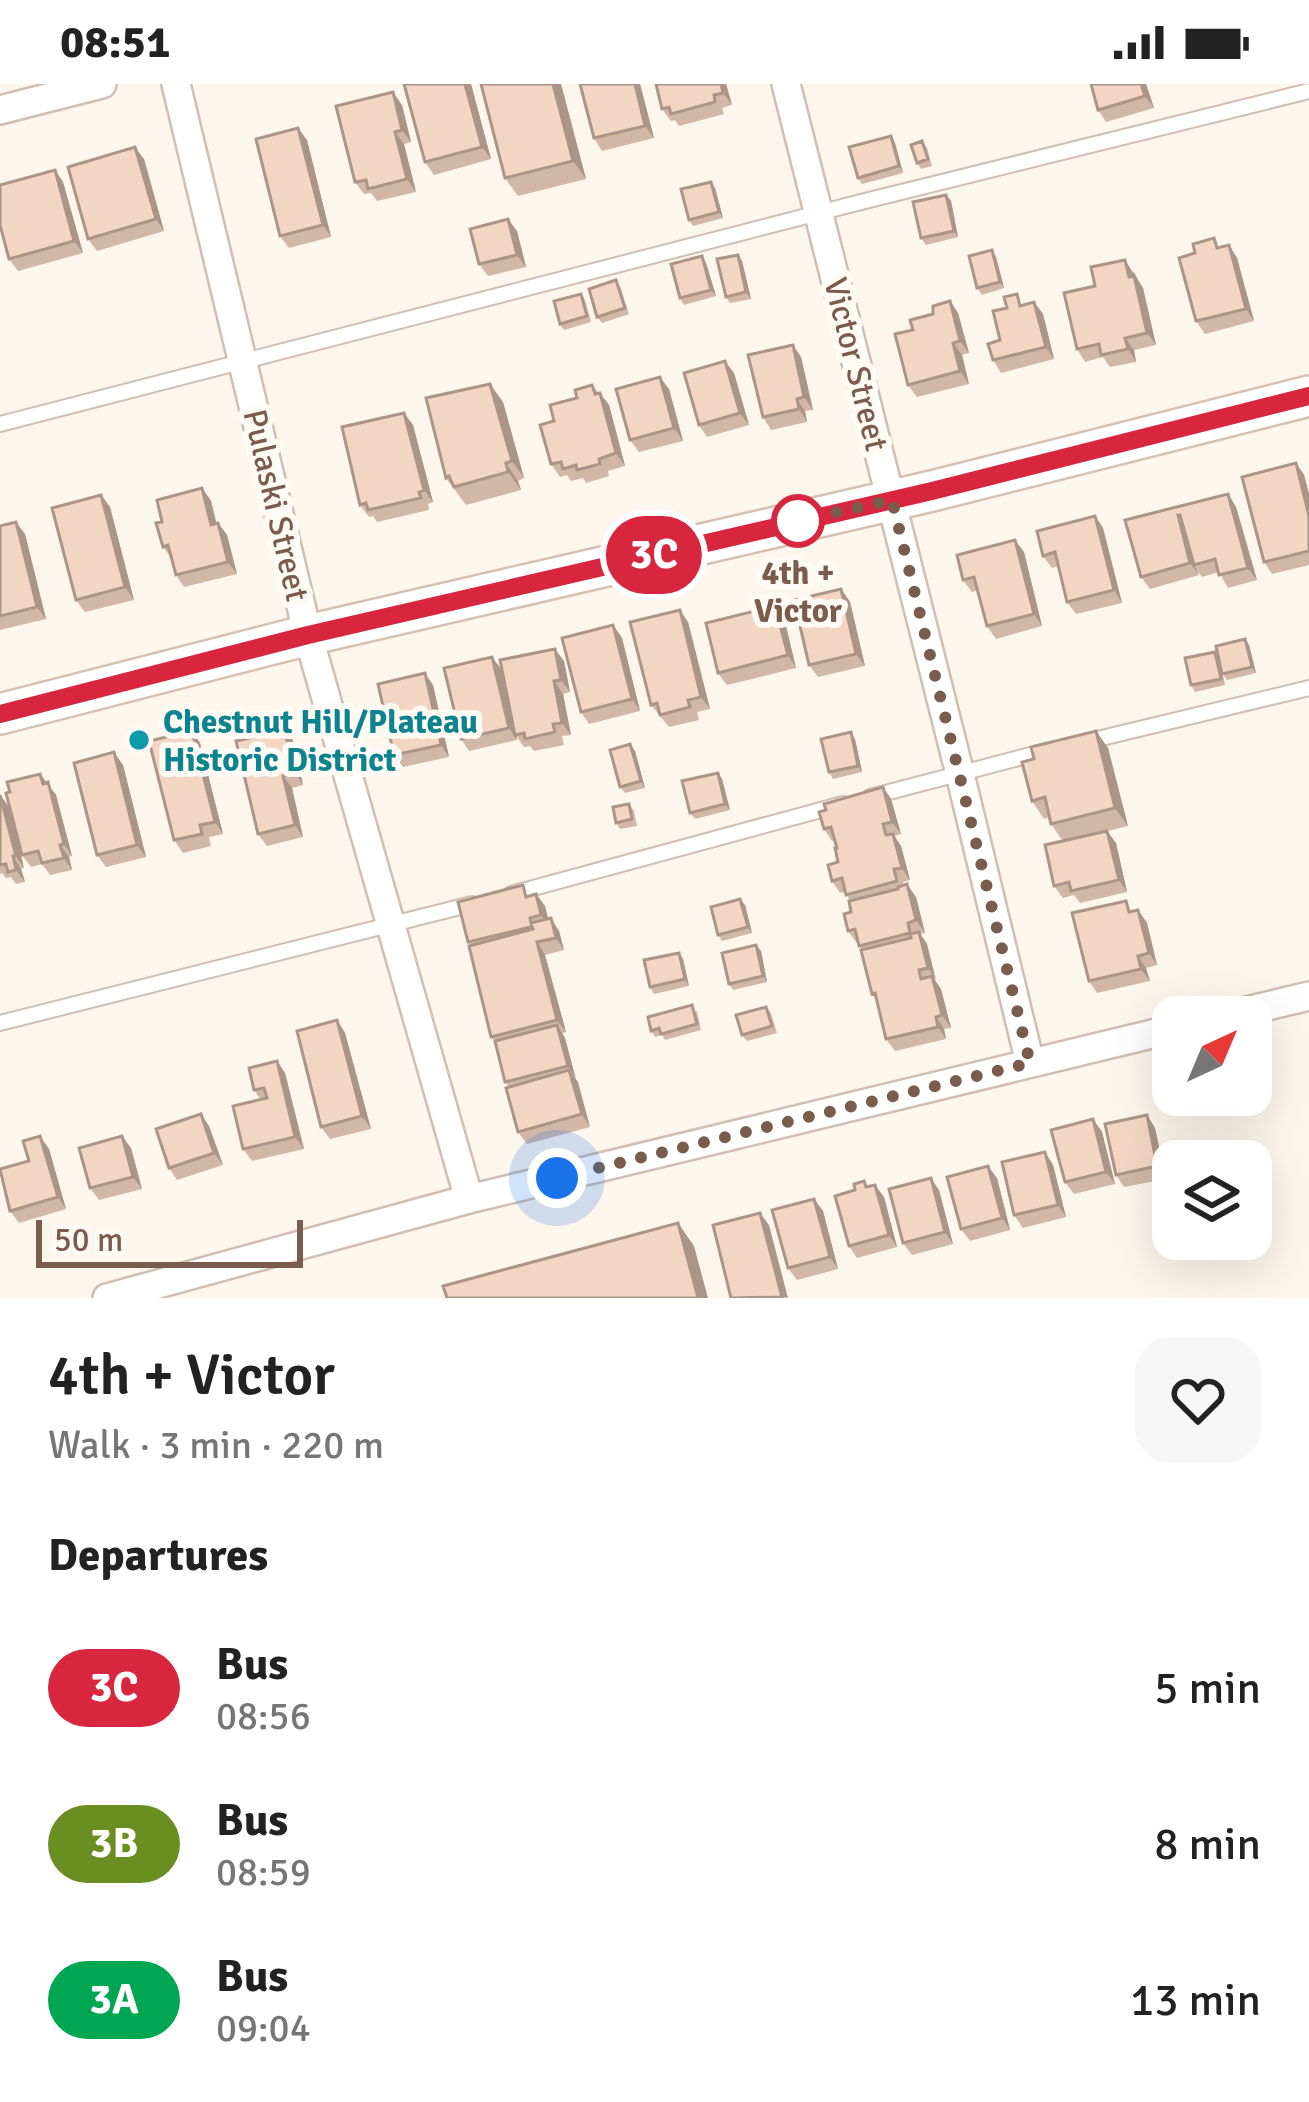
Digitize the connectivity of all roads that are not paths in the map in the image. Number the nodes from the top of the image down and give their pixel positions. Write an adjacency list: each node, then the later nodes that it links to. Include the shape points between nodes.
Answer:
1 (102, 84): 5 (street)
2 (176, 84): 7 (street, Pulaski Street)
3 (786, 84): 6 (street, Victor Street)
4 (1309, 91): 6 (lane)
5 (0, 110)
6 (819, 214): 7 (lane); 10 (street, Victor Street)
7 (243, 362): 9 (lane); 11 (street, Pulaski Street)
8 (1309, 396): 10 (main road)
9 (0, 424)
10 (892, 500): 11 (main road); 16 (street, Victor Street)
11 (308, 635): 13 (main road); 19 (street, Pulaski Street)
12 (1309, 688): 14 (lane)
13 (0, 713)
14 (1076, 744)
15 (1053, 750): 16 (lane)
16 (960, 775): 17 (lane); 24 (street, Victor Street)
17 (506, 895)
18 (483, 901): 19 (lane)
19 (391, 926): 22 (lane); 25 (street, Pulaski Street)
20 (1309, 996): 21 (street)
21 (1272, 1005)
22 (0, 1023)
23 (1152, 1034): 24 (street)
24 (1030, 1063): 25 (street)
25 (469, 1199): 26 (street)
26 (106, 1298)

